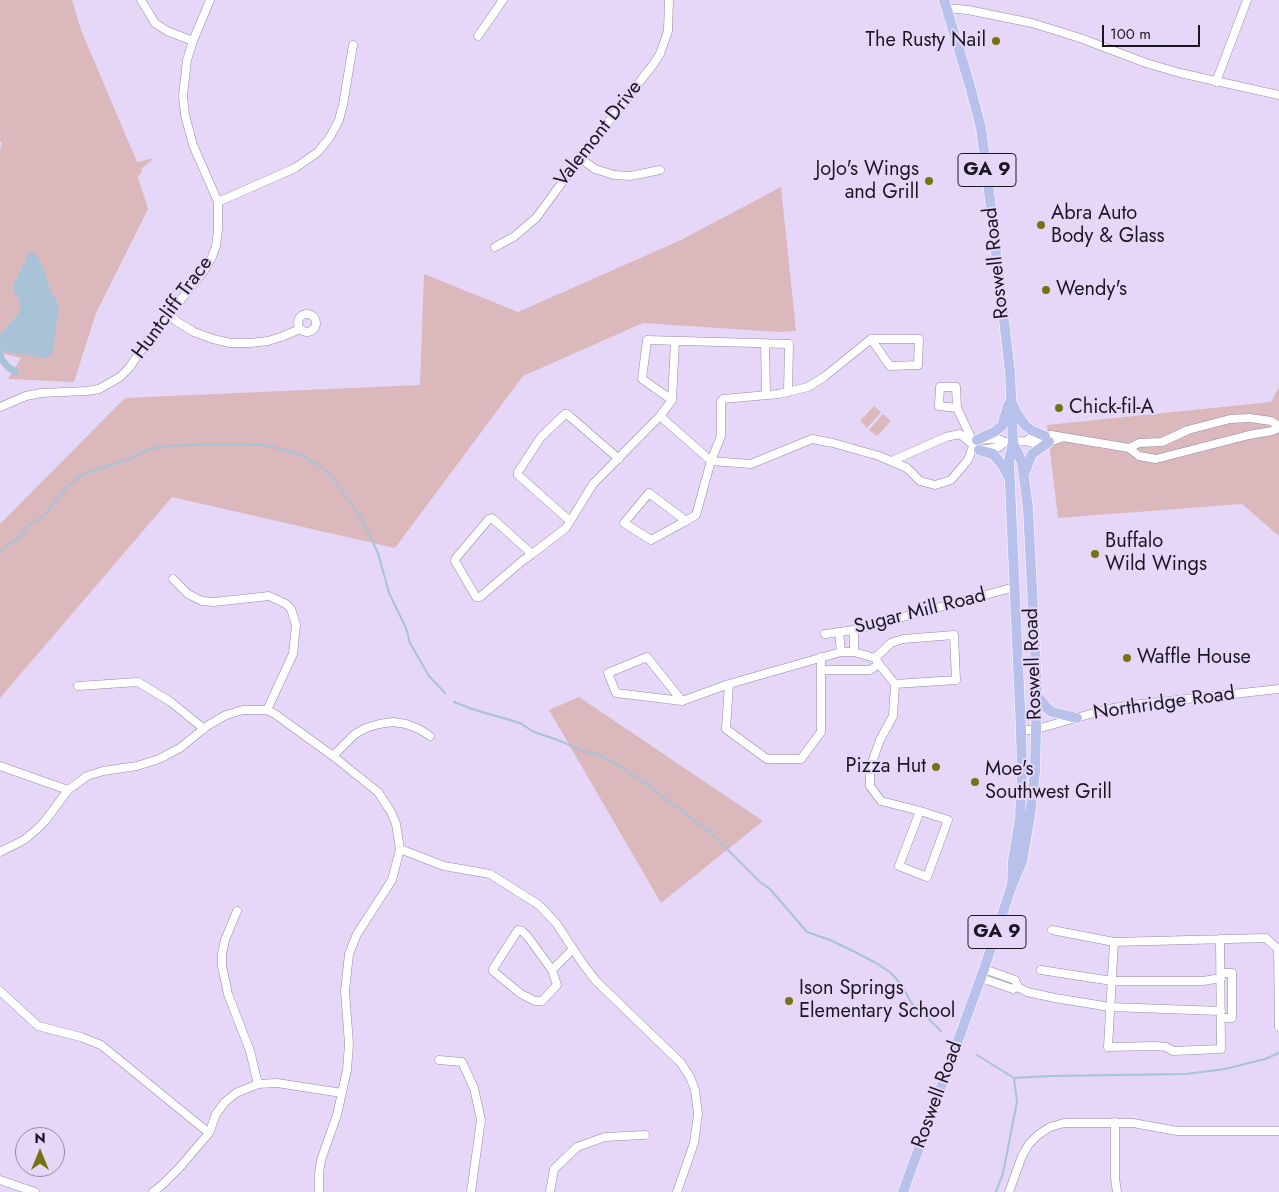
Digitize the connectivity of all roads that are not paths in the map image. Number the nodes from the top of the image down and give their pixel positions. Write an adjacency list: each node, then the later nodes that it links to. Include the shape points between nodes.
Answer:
1 (141, 0): 8 (street, via 155,23)
2 (210, 0): 8 (street, Huntcliff Trace)
3 (503, 0): 7 (street)
4 (669, 0): 12 (street, Valemont Drive, via 668,31 660,54)
5 (1247, 0): 10 (street)
6 (945, 4): 10 (street, via 1032,23 1146,63); 23 (main road, Roswell Road / GA 9, via 982,134 1010,372)
7 (478, 36)
8 (192, 41): 14 (street, Huntcliff Trace, via 184,78 185,115 193,145)
9 (353, 45): 14 (street, via 339,120 318,152 295,168)
10 (1216, 82): 11 (street)
11 (1279, 95)
12 (580, 158): 13 (street, via 595,169 614,175 630,176); 15 (street, Valemont Drive, via 536,218 515,236)
13 (660, 170)
14 (218, 202): 16 (street, Huntcliff Trace, via 218,229 212,258)
15 (495, 247)
16 (169, 313): 17 (street, via 194,332 230,343 268,341); 25 (street, Huntcliff Trace, via 129,368 109,384 87,391 26,396)
17 (300, 329)
18 (870, 339): 18 (street, via 890,366 918,365 919,339); 21 (street, via 824,377 808,387)
19 (674, 340): 20 (street); 24 (street); 24 (street, via 646,340 642,379)
20 (765, 343): 21 (street, via 789,345); 22 (street)
21 (788, 392): 22 (street)
22 (766, 395): 34 (street, via 721,401 721,436)
23 (1010, 397): 29 (main road, via 1025,425); 30 (main road, Roswell Road / GA 9); 31 (main road, via 1002,426)
24 (672, 400): 27 (street)
25 (0, 407)
26 (957, 408): 31 (street)
27 (660, 416): 33 (street); 34 (street)
28 (1279, 427): 32 (street, via 1272,432 1156,458 1139,456); 32 (street, via 1271,421 1230,419 1188,430 1162,442 1139,443)
29 (1047, 439): 30 (street, via 1036,444); 32 (street, via 1061,438); 36 (main road, via 1032,454)
30 (1009, 442): 31 (street, via 998,438); 36 (main road, Roswell Road / GA 9, via 1022,462); 37 (main road, Roswell Road / GA 9)
31 (977, 445): 35 (street, via 960,434); 35 (street, via 951,480 936,485 920,481 907,468); 37 (main road, via 993,454)
32 (1128, 448)
33 (620, 459): 39 (street, via 593,484); 39 (street, via 569,414 565,414 541,437 518,475)
34 (711, 461): 35 (street, via 751,464 812,439); 38 (street, via 696,515)
35 (892, 461)
36 (1024, 478): 55 (main road, Roswell Road / GA 9)
37 (1010, 481): 42 (main road, Roswell Road / GA 9)
38 (686, 520): 38 (street, via 652,540 624,523 649,493)
39 (570, 521): 40 (street, via 566,528)
40 (532, 554): 40 (street, via 480,598 476,597 455,562 489,518)
41 (173, 579): 57 (street, via 188,594 202,601 269,596 291,609 296,625 293,654)
42 (1015, 588): 43 (street, Sugar Mill Road); 61 (main road, Roswell Road / GA 9)
43 (854, 630): 44 (street, Sugar Mill Road); 47 (street)
44 (839, 632): 45 (street, Sugar Mill Road); 46 (street)
45 (825, 634)
46 (841, 652): 47 (street); 48 (street)
47 (854, 652): 49 (street)
48 (821, 657): 50 (street); 51 (street)
49 (877, 661): 50 (street, via 870,670); 52 (street); 52 (street, via 891,643 954,635 956,680)
50 (822, 670): 51 (street, via 821,732 801,759 767,759 726,729)
51 (729, 684): 56 (street)
52 (895, 684): 66 (street, via 893,716 870,768 870,786 881,801)
53 (78, 686): 59 (street, via 138,682 171,702)
54 (1279, 689): 58 (street, Northridge Road, via 1132,705)
55 (1037, 695): 58 (main road, via 1052,712); 60 (main road, Roswell Road / GA 9)
56 (682, 701): 56 (street, via 647,657 608,673 616,693)
57 (267, 710): 59 (street, via 243,710 226,715); 63 (street)
58 (1077, 718): 60 (street, Northridge Road)
59 (204, 729): 65 (street, via 159,759 87,776)
60 (1037, 729): 61 (street, Northridge Road); 69 (main road, Roswell Road / GA 9, via 1030,816 1022,862)
61 (1021, 731): 69 (main road, Roswell Road / GA 9, via 1020,810)
62 (430, 736): 63 (street, via 406,724 379,724 355,734)
63 (333, 756): 67 (street, via 371,785 384,800 396,824)
64 (0, 766): 65 (street)
65 (68, 790): 68 (street, via 36,830)
66 (920, 811): 66 (street, via 948,820 926,877 900,866)
67 (400, 849): 74 (street, via 444,866 490,874 539,906 556,923); 86 (street, via 392,880 357,934 349,954 345,991 349,1056)
68 (0, 852)
69 (1012, 885): 77 (main road, Roswell Road / GA 9)
70 (237, 912): 85 (street, via 225,940 222,966)
71 (1052, 930): 73 (street)
72 (1220, 939): 73 (street); 78 (street); 83 (street, via 1266,938 1278,949)
73 (1114, 942): 79 (street)
74 (572, 949): 75 (street); 97 (street, via 596,981 681,1063 690,1077 698,1102 698,1127)
75 (552, 970): 75 (street, via 528,936 518,930 493,969 521,994 535,1001 542,1001 557,985)
76 (1041, 970): 79 (street)
77 (983, 973): 81 (street, via 1012,989 1018,987 1027,992); 98 (main road, Roswell Road / GA 9)
78 (1221, 976): 79 (street, via 1203,981); 82 (street); 82 (street, via 1232,973 1232,1018)
79 (1112, 981): 81 (street)
80 (0, 991): 89 (street, via 38,1026 81,1036 106,1048)
81 (1110, 1007): 82 (street); 82 (street, via 1108,1047 1156,1046 1173,1051 1221,1049)
82 (1221, 1014)
83 (1279, 1026)
84 (439, 1060): 95 (street, via 462,1062 474,1088 481,1120)
85 (258, 1084): 86 (street, via 278,1083); 89 (street, via 236,1093 225,1102)
86 (342, 1093): 94 (street, via 321,1160)
87 (1115, 1122): 88 (street, via 1177,1131); 99 (street, via 1064,1123 1038,1135 1022,1156); 100 (street)
88 (1279, 1131)
89 (209, 1133): 93 (street)
90 (645, 1135): 96 (street, via 605,1137 577,1147 554,1169)
91 (0, 1180): 92 (street)
92 (35, 1192)
93 (153, 1192)
94 (320, 1192)
95 (470, 1192)
96 (550, 1192)
97 (677, 1192)
98 (903, 1192)
99 (1009, 1192)
100 (1117, 1192)

